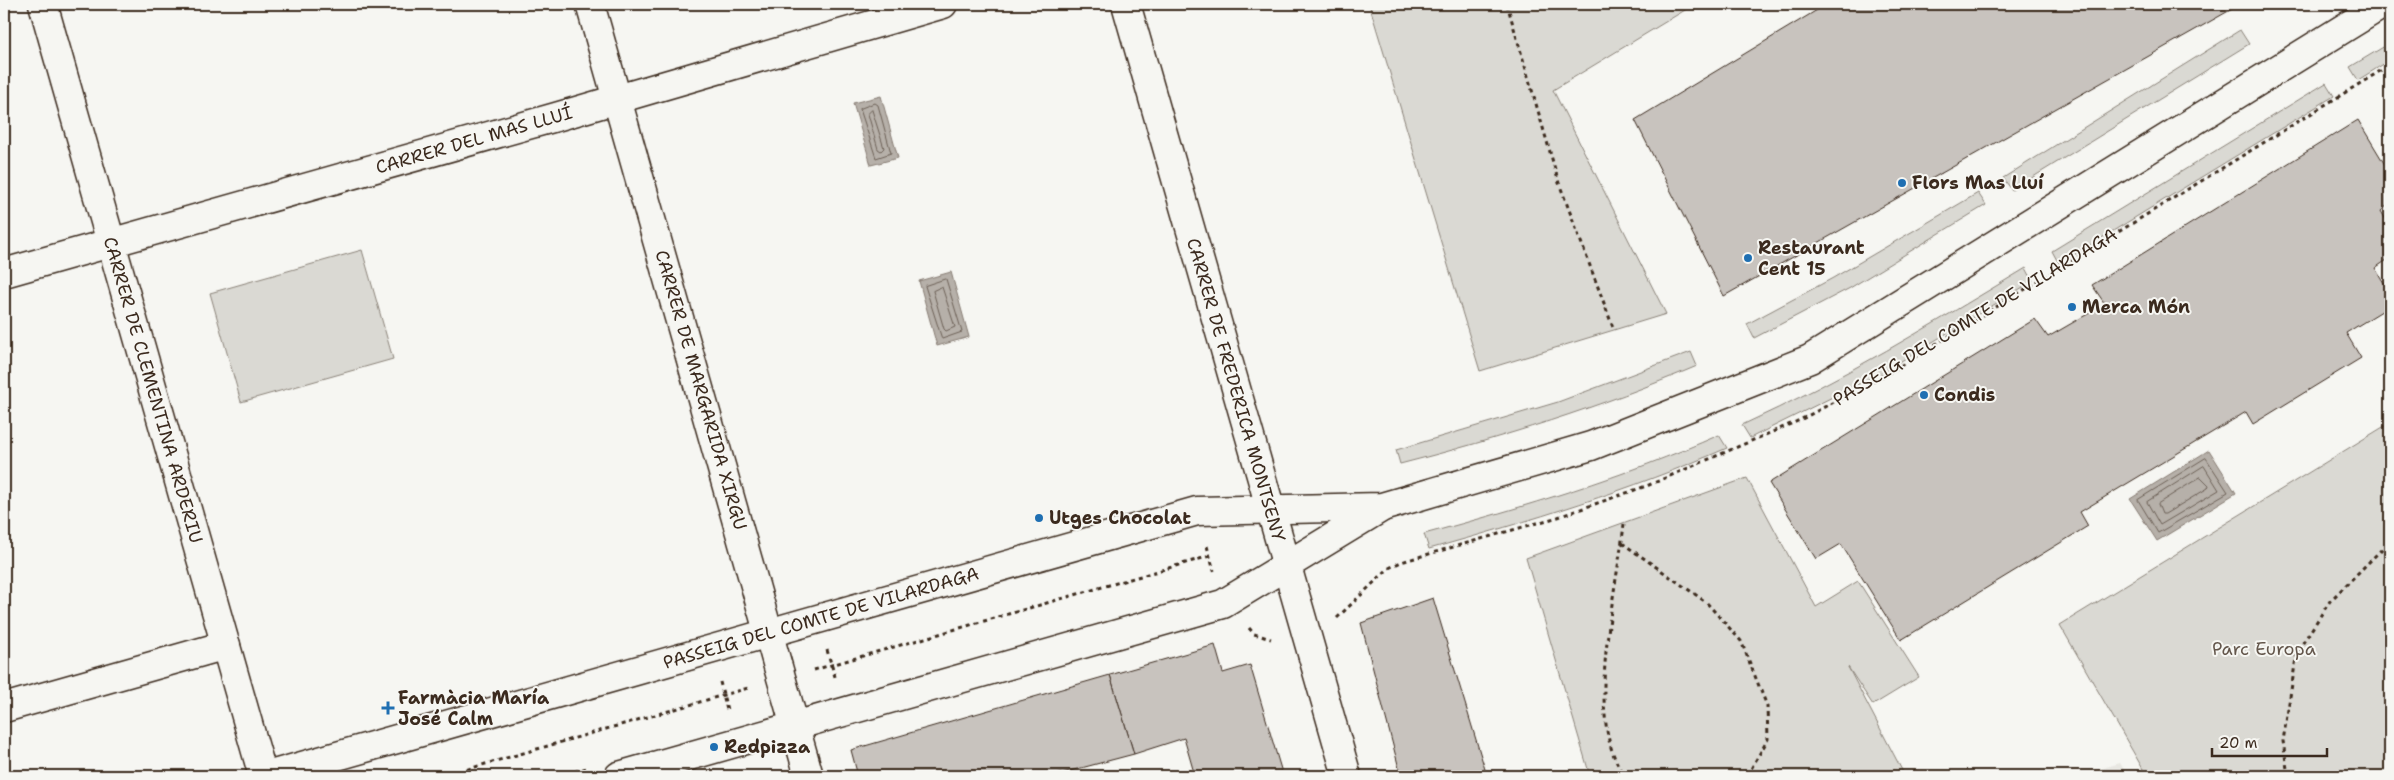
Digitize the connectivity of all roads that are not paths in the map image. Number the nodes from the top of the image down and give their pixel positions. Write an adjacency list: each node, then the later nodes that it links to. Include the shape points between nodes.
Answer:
1 (43, 4): 7 (street, CARRER DE CLEMENTINA ARDERIU)
2 (590, 4): 6 (street, CARRER DE MARGARIDA XIRGU)
3 (943, 4): 6 (street, CARRER DEL MAS LLUÍ)
4 (1126, 4): 10 (street, CARRER DE FREDERICA MONTSENY)
5 (2383, 4): 9 (street, PASSEIG DEL COMTE DE VILARDAGA, via 1810,358 1591,446)
6 (618, 99): 7 (street, CARRER DEL MAS LLUÍ); 12 (street, CARRER DE MARGARIDA XIRGU)
7 (111, 243): 8 (street, CARRER DEL MAS LLUÍ); 13 (street, CARRER DE CLEMENTINA ARDERIU)
8 (4, 273)
9 (1382, 507): 10 (street, PASSEIG DEL COMTE DE VILARDAGA); 11 (street, PASSEIG DEL COMTE DE VILARDAGA)
10 (1270, 509): 11 (street, CARRER DE FREDERICA MONTSENY); 12 (street, PASSEIG DEL COMTE DE VILARDAGA, via 1197,511)
11 (1287, 566): 15 (street, PASSEIG DEL COMTE DE VILARDAGA, via 1223,604); 19 (street, CARRER DE FREDERICA MONTSENY)
12 (769, 632): 15 (street, CARRER DE MARGARIDA XIRGU); 16 (street, PASSEIG DEL COMTE DE VILARDAGA)
13 (226, 645): 14 (street); 16 (street, CARRER DE CLEMENTINA ARDERIU)
14 (4, 708)
15 (795, 726): 17 (street, PASSEIG DEL COMTE DE VILARDAGA); 18 (street, CARRER DE MARGARIDA XIRGU)
16 (265, 776)
17 (619, 776)
18 (809, 776)
19 (1347, 776)

